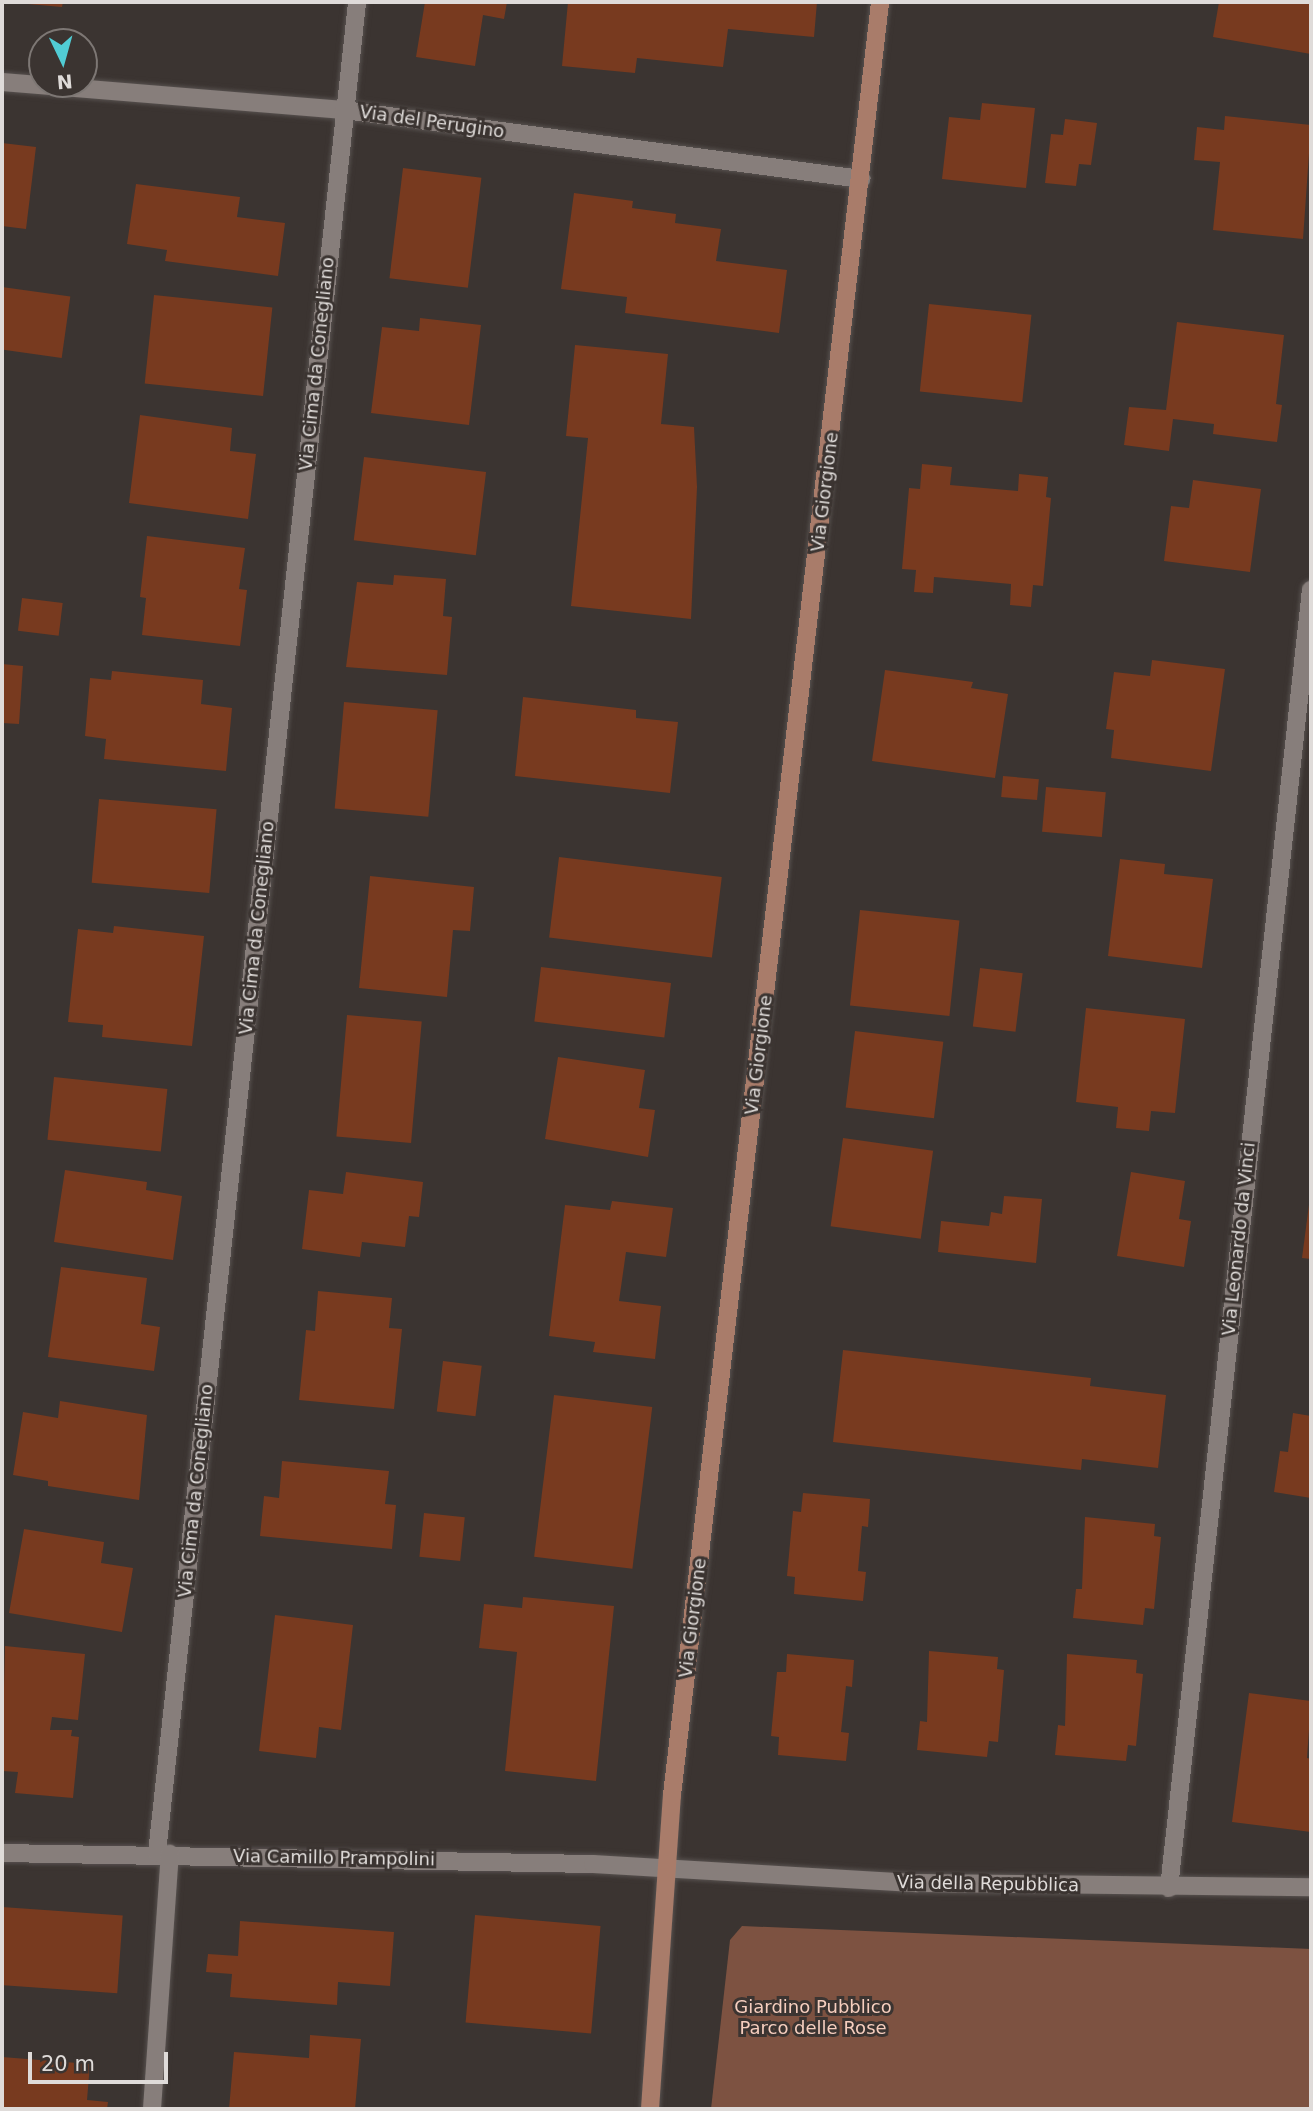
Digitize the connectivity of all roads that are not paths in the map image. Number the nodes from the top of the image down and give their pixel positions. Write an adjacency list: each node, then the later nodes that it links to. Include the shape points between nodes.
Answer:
1 (357, 2): 4 (street, Via Cima da Conegliano)
2 (880, 2): 5 (main road, Via Giorgione)
3 (2, 82): 4 (street, Via del Perugino)
4 (344, 110): 5 (street, Via del Perugino); 8 (street, Via Cima da Conegliano)
5 (861, 179): 9 (main road, Via Giorgione)
6 (1311, 590): 11 (street, Via Leonardo da Vinci)
7 (2, 1853): 8 (street, Via Camillo Prampolini)
8 (164, 1854): 9 (street, Via Camillo Prampolini); 12 (street, Via Cima da Conegliano)
9 (666, 1869): 11 (street, Via della Repubblica, via 917,1884); 13 (main road, Via Giorgione)
10 (1311, 1887): 11 (street, Via della Repubblica)
11 (1169, 1888)
12 (152, 2109)
13 (650, 2109)

